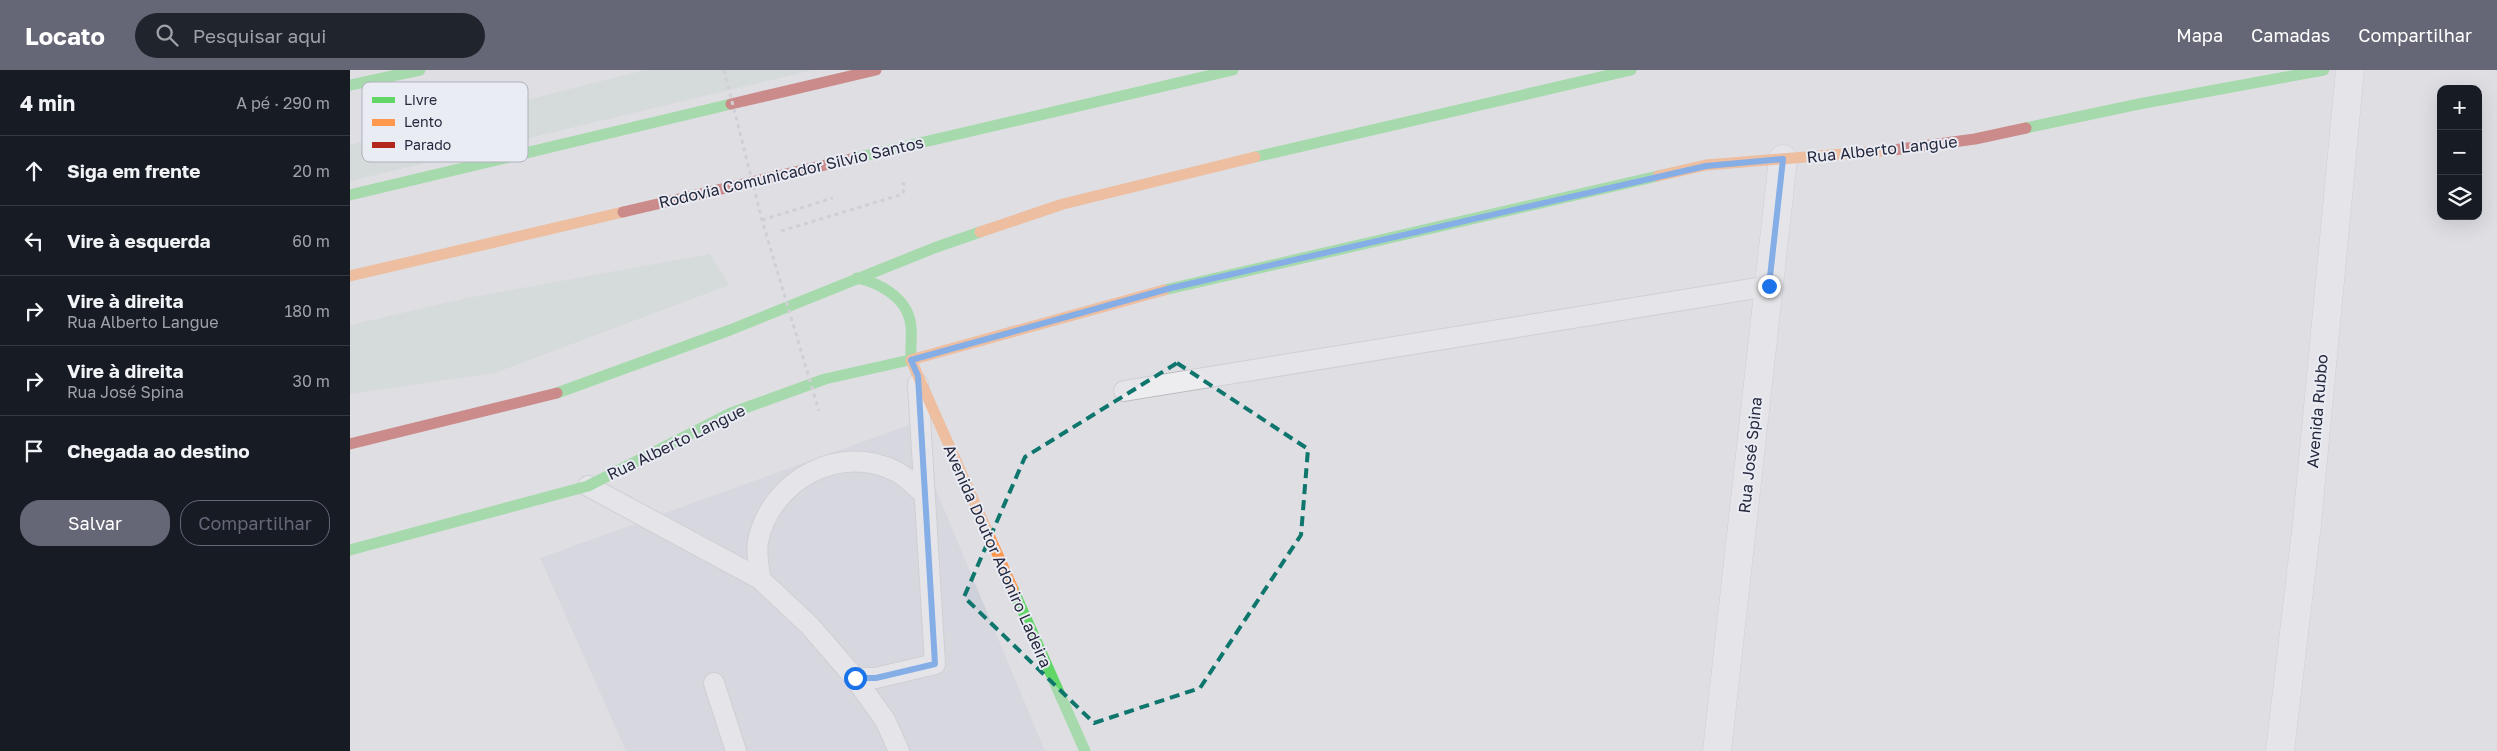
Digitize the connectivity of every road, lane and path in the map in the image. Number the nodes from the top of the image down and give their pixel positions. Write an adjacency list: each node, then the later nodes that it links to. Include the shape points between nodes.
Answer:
1 (420, 70): 8 (main road)
2 (724, 70): 15 (path, bridge)
3 (876, 70): 9 (main road)
4 (1233, 70): 17 (main road, Rodovia Comunicador Silvio Santos)
5 (1631, 70): 18 (main road, via 1063,204)
6 (2324, 70): 10 (main road, Rua Alberto Langue, via 2139,104 1975,139 1862,154)
7 (2350, 70): 34 (street, Avenida Rubbo, via 2307,523)
8 (364, 82)
9 (528, 153)
10 (1783, 159): 19 (street, Rua José Spina); 20 (main road, Rua Alberto Langue, via 1706,166 1190,284)
11 (489, 162): 13 (main road)
12 (893, 179): 16 (path, via 904,184 903,194)
13 (350, 195)
14 (837, 197): 15 (path)
15 (762, 220): 22 (path, bridge)
16 (781, 231)
17 (350, 276)
18 (857, 278): 20 (main road, via 886,287 910,319); 23 (main road, via 730,330 563,392)
19 (1769, 286): 21 (lane); 33 (street, Rua José Spina)
20 (914, 368): 24 (main road, Rua Alberto Langue, via 824,379 731,413); 25 (lane); 32 (main road, Avenida Doutor Adoniro Ladeira)
21 (1124, 391)
22 (819, 411)
23 (350, 444)
24 (588, 486): 26 (main road, Rua Alberto Langue); 27 (lane)
25 (924, 494): 27 (lane, via 897,472 865,462 830,464 796,479 771,507 761,533 758,542); 28 (lane, via 935,664 876,678)
26 (350, 550)
27 (760, 580): 28 (lane, via 810,626)
28 (855, 678): 31 (lane, via 885,720)
29 (714, 683): 30 (lane)
30 (736, 751)
31 (899, 751)
32 (1085, 751)
33 (1717, 751)
34 (2280, 751)

